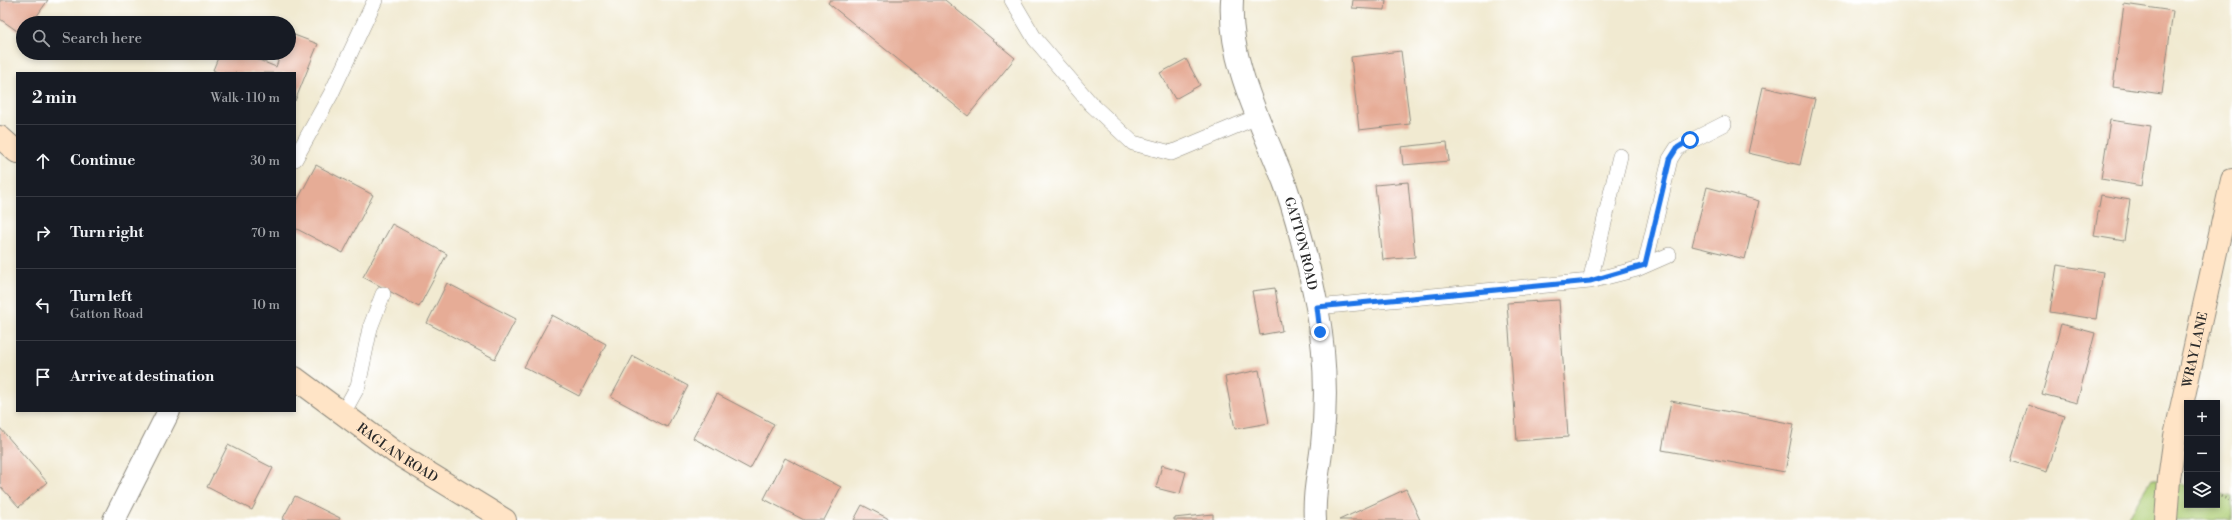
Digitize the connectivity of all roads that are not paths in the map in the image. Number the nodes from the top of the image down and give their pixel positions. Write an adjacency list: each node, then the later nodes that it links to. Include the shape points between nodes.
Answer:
1 (375, 0): 9 (lane, via 331,94)
2 (1012, 0): 4 (lane, via 1035,39 1091,104 1133,144 1171,153)
3 (1232, 0): 4 (street, GATTON ROAD, via 1234,35 1241,70)
4 (1257, 117): 15 (street, GATTON ROAD, via 1286,188)
5 (1724, 124): 12 (lane, via 1677,148 1670,159)
6 (0, 137): 7 (street)
7 (16, 151)
8 (1620, 156): 13 (lane)
9 (296, 157)
10 (2232, 180): 22 (street, WRAY LANE, via 2175,436)
11 (1669, 255): 12 (lane)
12 (1645, 265): 13 (lane)
13 (1590, 281): 15 (lane)
14 (383, 294): 18 (lane, via 370,328 358,386)
15 (1317, 307): 21 (street, GATTON ROAD, via 1324,409 1314,502)
16 (296, 379): 18 (street, RAGLAN ROAD)
17 (169, 412): 19 (street)
18 (344, 413): 20 (street, RAGLAN ROAD, via 396,453)
19 (114, 520)
20 (505, 520)
21 (1315, 520)
22 (2166, 520)

